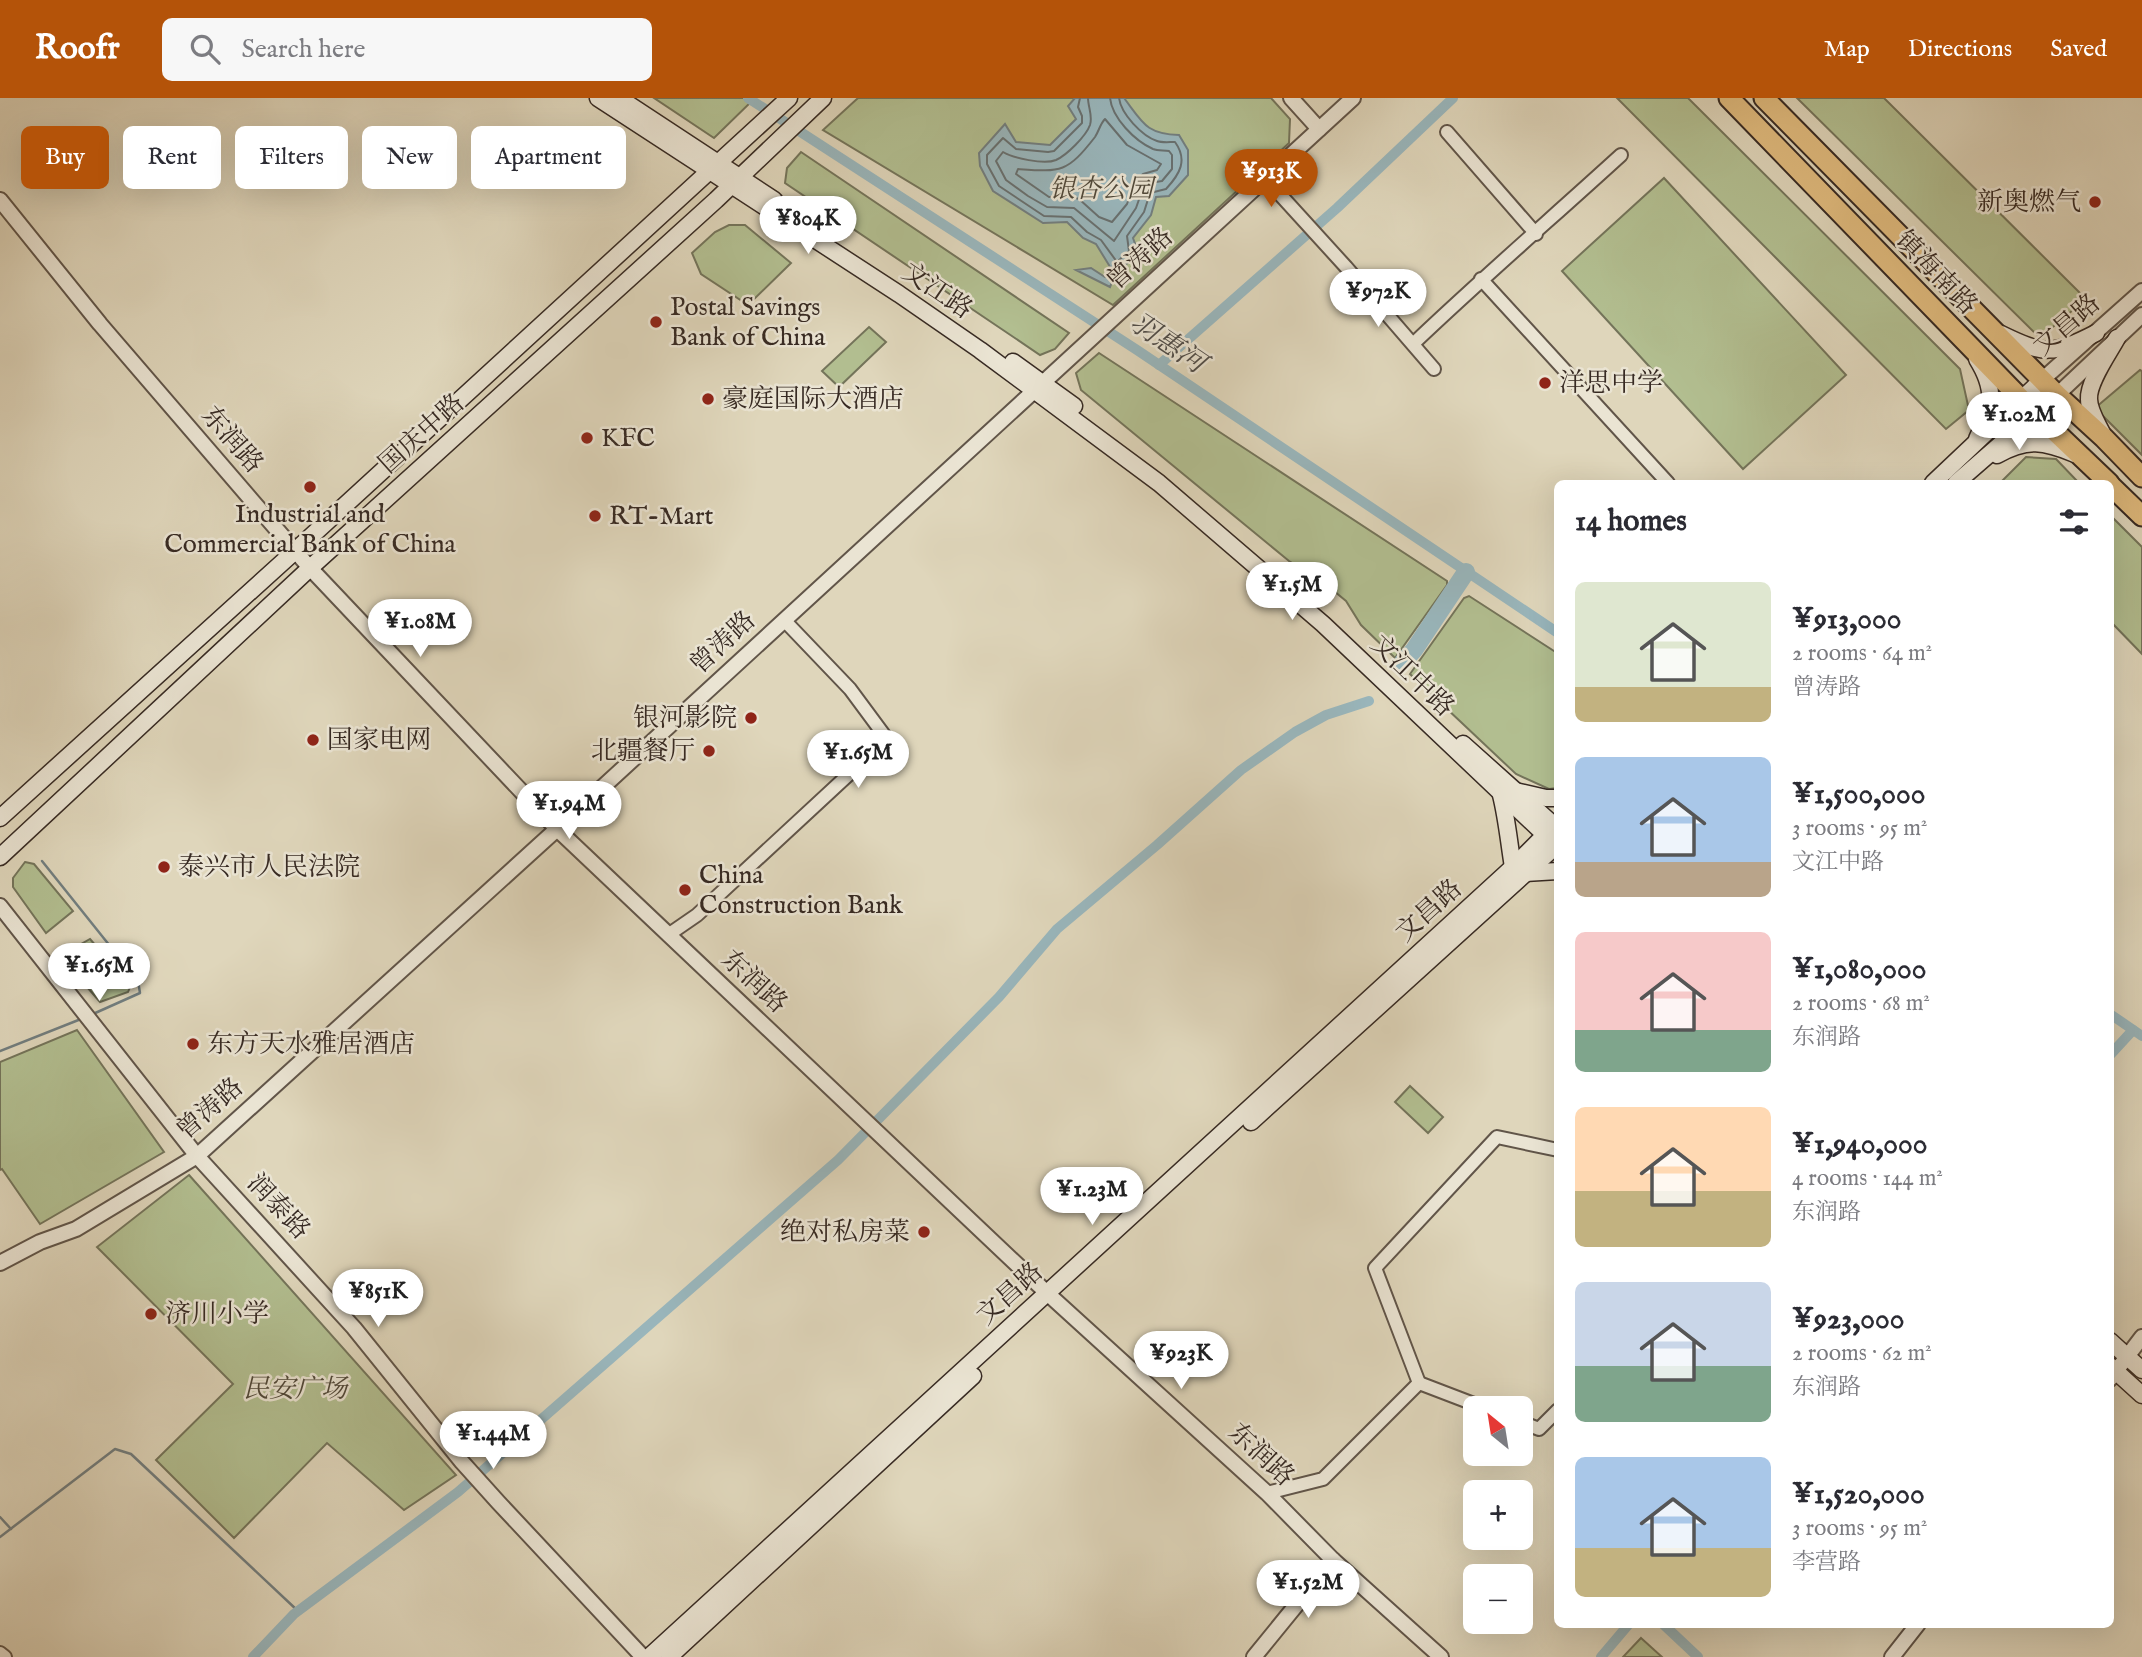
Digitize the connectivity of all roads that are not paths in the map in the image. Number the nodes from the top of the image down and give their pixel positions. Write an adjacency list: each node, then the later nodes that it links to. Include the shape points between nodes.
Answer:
1 (598, 98): 12 (main road, 文江路)
2 (619, 98): 12 (main road)
3 (789, 98): 12 (main road)
4 (823, 98): 14 (main road, 国庆中路)
5 (1291, 98): 9 (street)
6 (1353, 98): 9 (street, 曾涛路)
7 (1729, 98): 23 (highway, 镇海南路)
8 (1764, 98): 20 (highway, 镇海南路)
9 (1319, 129): 13 (street, 曾涛路)
10 (1447, 132): 16 (street)
11 (1621, 155): 16 (street)
12 (714, 167): 14 (main road, 文江路); 41 (main road)
13 (1265, 178): 24 (street); 27 (street, 曾涛路)
14 (736, 180): 27 (main road, 文江路); 42 (main road, 国庆中路)
15 (0, 200): 41 (street, 东润路)
16 (1536, 233): 17 (street)
17 (1481, 279): 24 (street); 35 (street)
18 (2142, 291): 21 (street, 文昌路)
19 (2142, 315): 22 (street, 文昌路)
20 (1994, 331): 21 (main road, via 2046,352); 26 (highway, 镇海南路)
21 (2096, 333): 26 (street, 文昌路)
22 (2117, 338): 28 (street, 文昌路); 30 (main road, via 2088,396)
23 (1966, 342): 29 (highway, 镇海南路); 31 (main road, via 1982,366 1992,395)
24 (1413, 344): 25 (street)
25 (1434, 369)
26 (2042, 380): 28 (highway, 镇海南路); 29 (main road, 文昌路)
27 (1038, 386): 43 (street, 曾涛路); 44 (main road, 文江中路, via 1312,615)
28 (2057, 395): 29 (main road, 文昌路); 30 (highway, 镇海南路)
29 (2029, 407): 31 (main road, 文昌路); 32 (highway, 镇海南路); 33 (main road, 文昌路)
30 (2104, 438): 34 (highway, 镇海南路)
31 (1975, 445): 36 (main road, 文昌路)
32 (2083, 457): 33 (main road, via 2031,442 2009,448); 38 (highway, 镇海南路)
33 (1973, 468): 37 (main road, 文昌路)
34 (2142, 477)
35 (1665, 480)
36 (1936, 480)
37 (1959, 480)
38 (2106, 480)
39 (2114, 488): 40 (highway, 镇海南路)
40 (2142, 516)
41 (295, 551): 42 (street, 东润路); 46 (main road)
42 (310, 568): 47 (street, 东润路); 50 (main road, 国庆中路)
43 (784, 620): 47 (street, 曾涛路); 54 (street, via 850,689 887,739 697,915)
44 (1508, 793): 45 (main road); 48 (main road, 文江中路); 51 (main road, via 1508,839)
45 (1554, 797)
46 (0, 818)
47 (557, 829): 54 (street, 东润路); 56 (street, 曾涛路)
48 (1554, 835)
49 (1554, 837): 51 (main road, 文昌路)
50 (0, 857)
51 (1519, 870): 52 (main road); 58 (main road, 文昌路)
52 (1554, 871)
53 (0, 906): 56 (street, 润泰路)
54 (668, 935): 58 (street, 东润路)
55 (1554, 1149): 65 (street, via 1497,1137 1375,1268)
56 (197, 1156): 57 (street, 曾涛路, via 76,1229); 75 (street, 润泰路, via 354,1328 462,1462)
57 (0, 1263)
58 (1051, 1297): 70 (street, 东润路); 76 (main road, 文昌路); 77 (main road, 文昌路)
59 (2142, 1337): 61 (street)
60 (2114, 1344): 61 (main road)
61 (2127, 1355): 62 (street); 63 (main road)
62 (2114, 1370)
63 (2142, 1370)
64 (2114, 1374): 66 (main road)
65 (1419, 1383): 67 (street); 70 (street, via 1323,1479)
66 (2142, 1395)
67 (1463, 1400)
68 (1554, 1414): 69 (street, via 1539,1429)
69 (1533, 1427)
70 (1267, 1493): 71 (street, 东润路)
71 (1334, 1560): 78 (street); 79 (street, 东润路)
72 (1915, 1628): 80 (street)
73 (0, 1653): 74 (street)
74 (5, 1657)
75 (643, 1657)
76 (649, 1657)
77 (669, 1657)
78 (1254, 1657)
79 (1441, 1657)
80 (1892, 1657)

